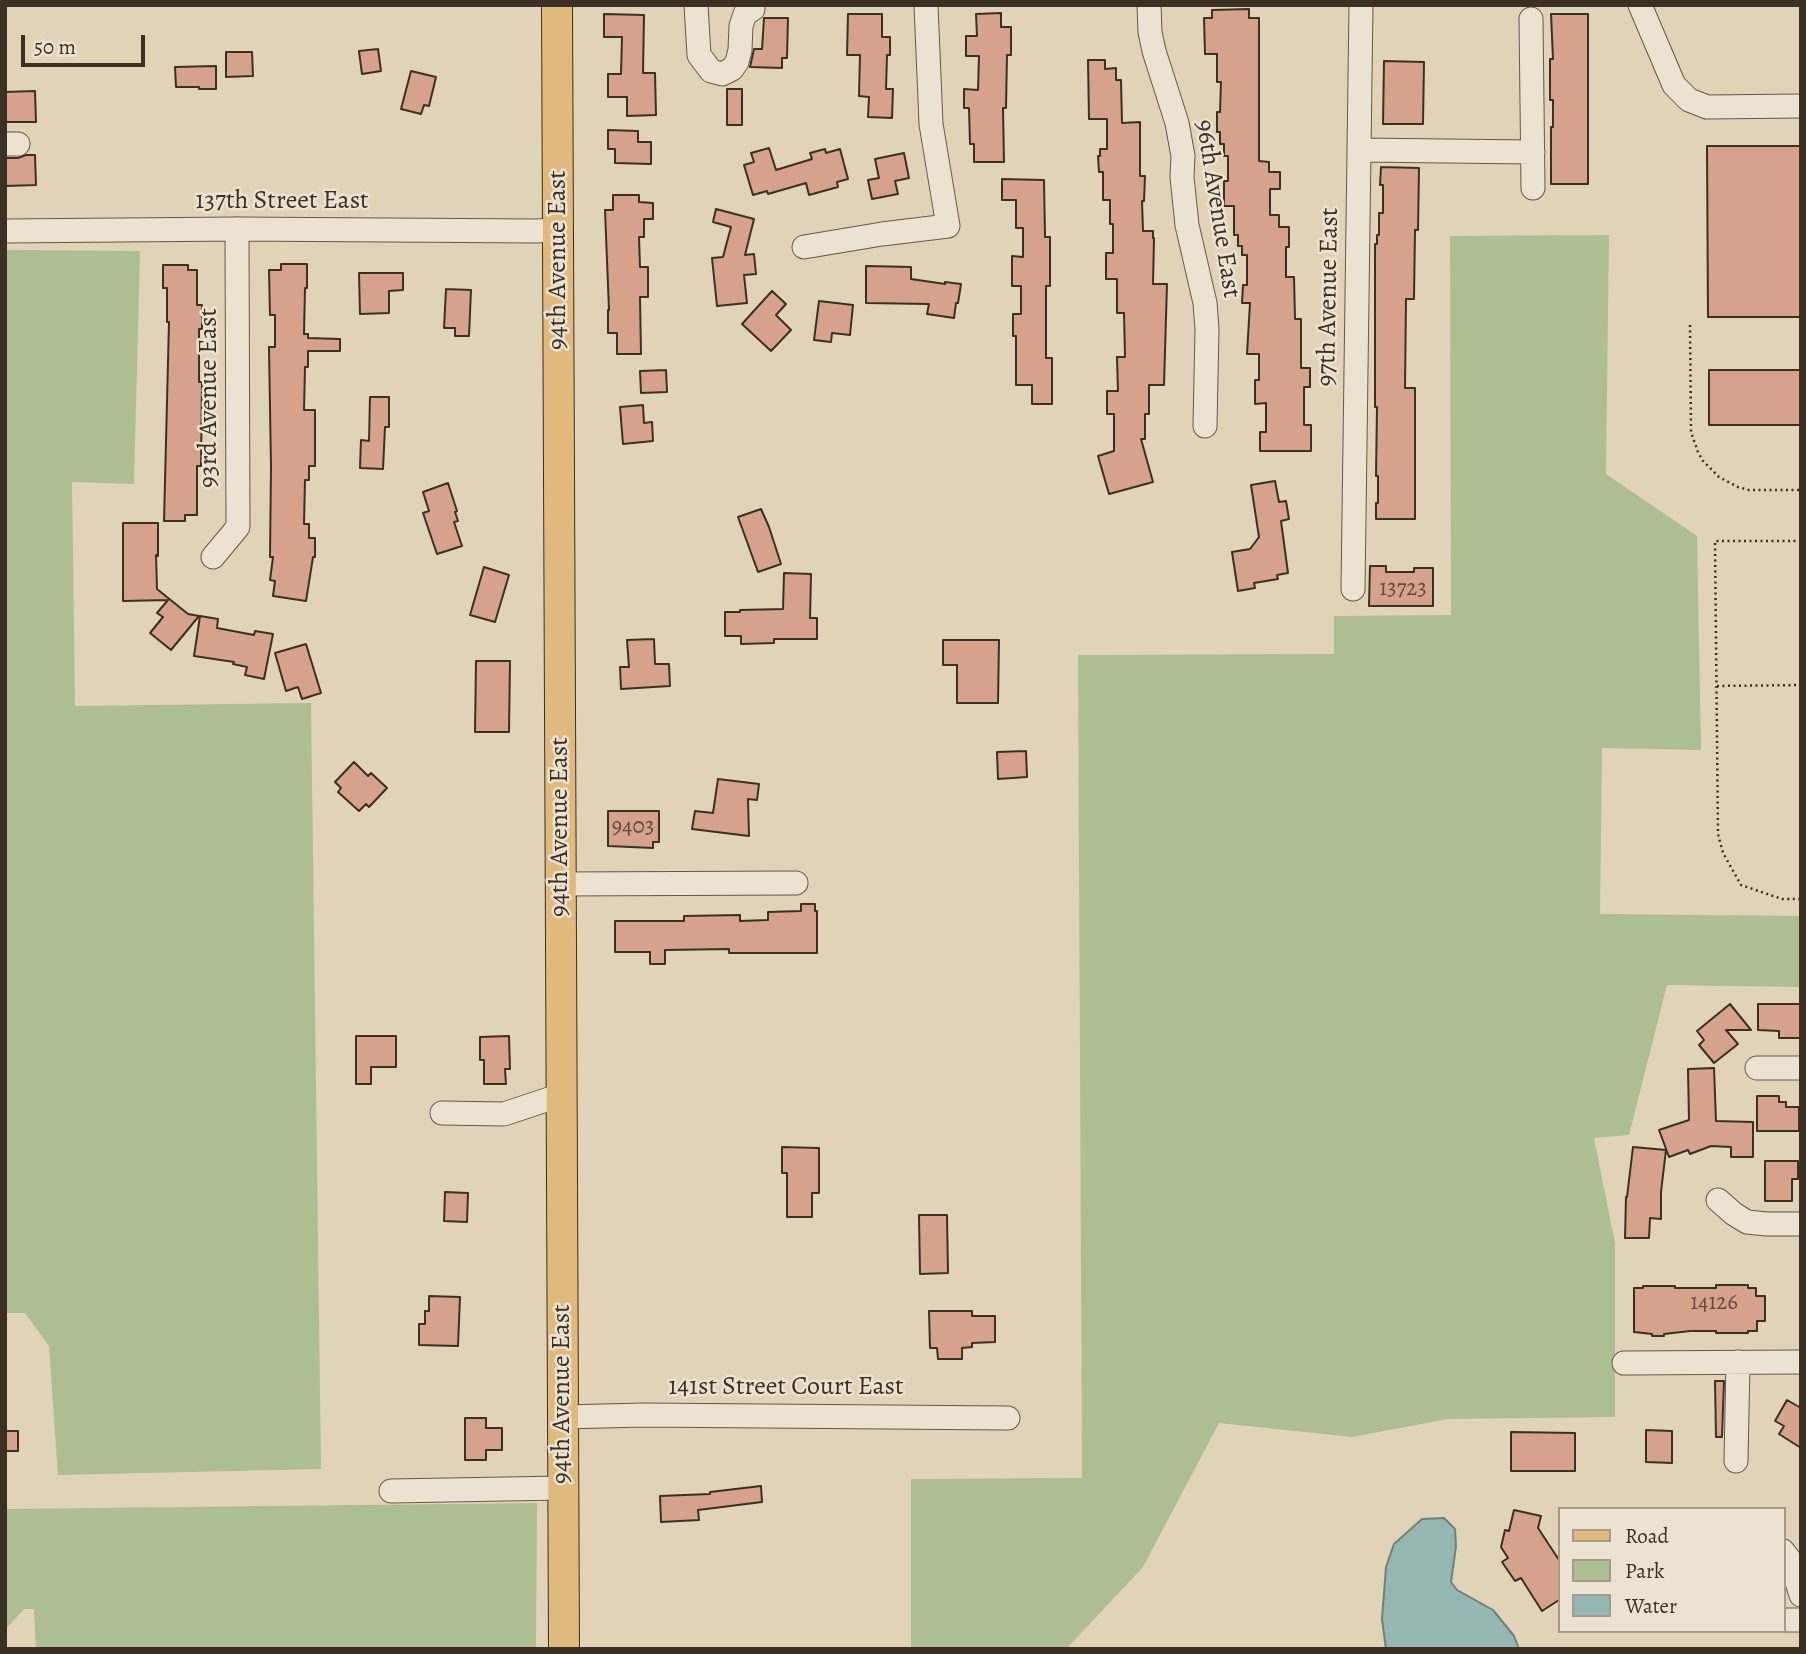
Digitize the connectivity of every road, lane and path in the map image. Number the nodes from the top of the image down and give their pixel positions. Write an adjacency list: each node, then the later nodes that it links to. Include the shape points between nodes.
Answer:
1 (557, 5): 14 (main road, 94th Avenue East)
2 (696, 5): 3 (street, via 698,55 711,71 722,74 737,62 741,26)
3 (753, 5)
4 (926, 5): 16 (street, via 931,124 948,226)
5 (1149, 5): 18 (street, 96th Avenue East, via 1154,51 1177,123 1187,225 1205,303)
6 (1361, 5): 10 (street, 97th Avenue East)
7 (1640, 5): 9 (street, via 1674,85 1689,100 1707,107)
8 (1531, 19): 11 (street)
9 (1801, 107)
10 (1359, 150): 11 (street); 22 (street, 97th Avenue East)
11 (1532, 152): 12 (street)
12 (1532, 188)
13 (237, 229): 14 (street, 137th Street East); 15 (street, 137th Street East); 21 (street, 93rd Avenue East, via 238,527)
14 (559, 230): 26 (main road, 94th Avenue East)
15 (5, 231)
16 (804, 247)
17 (1690, 325): 19 (path, via 1691,432 1703,461 1738,487)
18 (1205, 425)
19 (1801, 490)
20 (1801, 541): 24 (path, via 1715,541)
21 (213, 557)
22 (1353, 589)
23 (1801, 685): 24 (path)
24 (1717, 686): 27 (path, via 1718,834 1723,853 1741,885 1782,899)
25 (796, 883): 26 (street)
26 (561, 884): 30 (main road, 94th Avenue East)
27 (1801, 899)
28 (1757, 1068): 29 (street)
29 (1801, 1068)
30 (561, 1095): 31 (street, via 504,1114); 37 (main road, 94th Avenue East)
31 (442, 1113)
32 (1718, 1200): 33 (street, via 1747,1222)
33 (1801, 1224)
34 (1800, 1358): 35 (street)
35 (1738, 1362): 36 (street); 39 (street)
36 (1625, 1363)
37 (563, 1417): 38 (street, 141st Street Court East); 40 (main road, 94th Avenue East)
38 (1008, 1418)
39 (1736, 1461)
40 (563, 1488): 41 (street); 44 (main road, 94th Avenue East)
41 (391, 1491)
42 (1785, 1554): 43 (street)
43 (1801, 1595)
44 (564, 1649)

